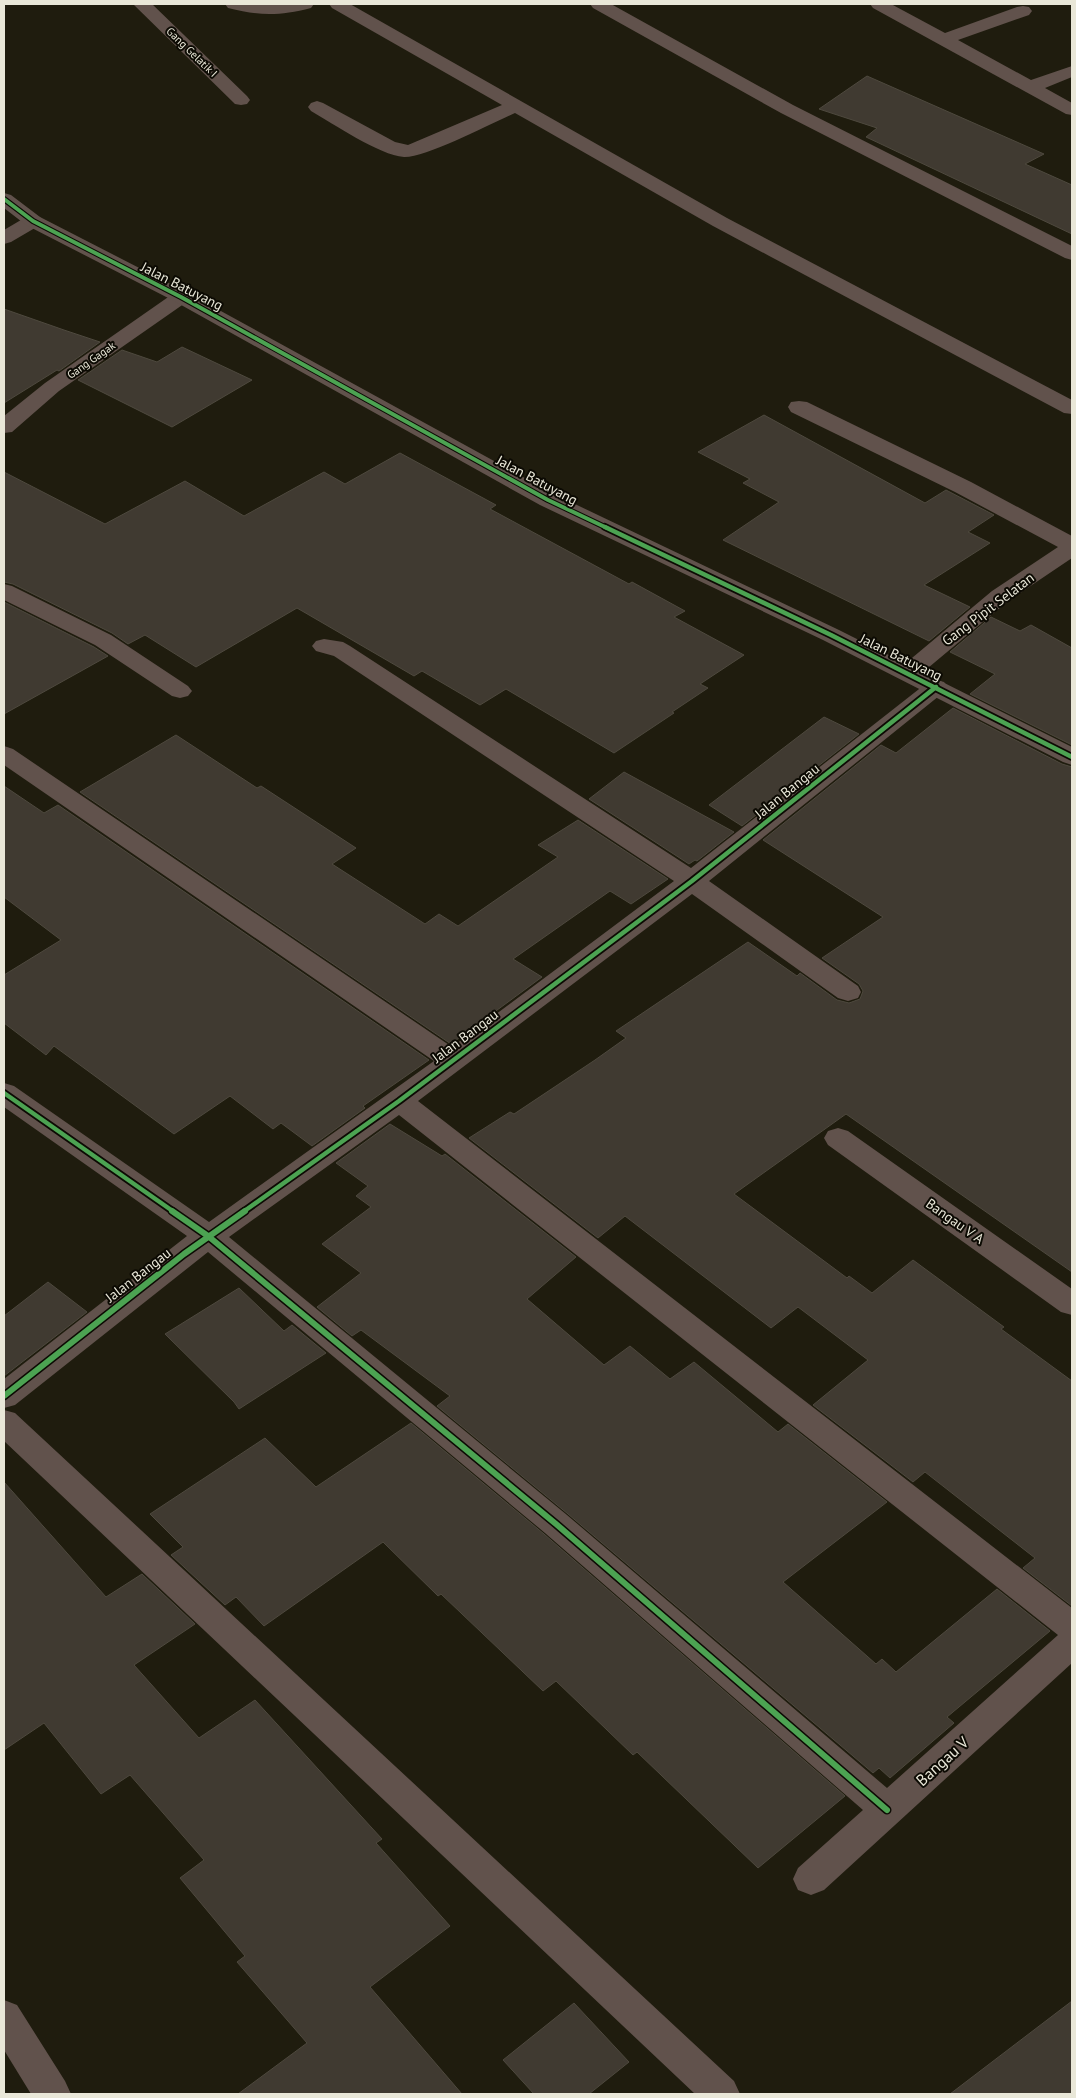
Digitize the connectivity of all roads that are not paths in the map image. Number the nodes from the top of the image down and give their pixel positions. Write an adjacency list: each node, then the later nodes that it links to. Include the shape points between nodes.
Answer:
1 (142, 4): 11 (street, Gang Gelatik I)
2 (234, 4): 3 (street, via 257,11)
3 (305, 4)
4 (338, 4): 12 (street)
5 (599, 4): 18 (street, via 787,109)
6 (879, 4): 8 (street)
7 (1023, 11): 8 (street)
8 (943, 40): 10 (street)
9 (1072, 71): 10 (street)
10 (1030, 87): 14 (street)
11 (241, 100)
12 (515, 106): 13 (street, via 407,151 398,151); 21 (street, via 720,222)
13 (318, 107)
14 (1072, 110)
15 (4, 199): 16 (street, Jalan Batuyang)
16 (33, 221): 17 (street); 19 (street, Jalan Batuyang)
17 (7, 236)
18 (1072, 254)
19 (181, 297): 22 (street, Gang Gagak, via 52,387); 26 (street, Jalan Batuyang, via 548,500)
20 (799, 407): 23 (street, via 963,487)
21 (1072, 408)
22 (4, 427)
23 (1072, 547): 26 (street, Gang Pipit Selatan, via 1000,596)
24 (4, 591): 28 (street, via 103,640)
25 (324, 646): 31 (street, via 342,650)
26 (908, 673): 27 (street, Jalan Batuyang)
27 (936, 687): 30 (street, Jalan Batuyang); 31 (street, Jalan Bangau)
28 (180, 691)
29 (4, 754): 33 (street)
30 (1072, 757)
31 (692, 880): 32 (street); 33 (street, Jalan Bangau)
32 (848, 992)
33 (452, 1060): 35 (street, Jalan Bangau)
34 (4, 1093): 37 (street)
35 (399, 1101): 37 (street, Jalan Bangau); 41 (street)
36 (838, 1138): 38 (street, Bangau V A)
37 (208, 1236): 39 (street, Jalan Bangau); 43 (street, via 556,1524)
38 (1072, 1304)
39 (4, 1396)
40 (4, 1422): 47 (street)
41 (1072, 1627)
42 (1072, 1644): 43 (street, Bangau V)
43 (887, 1810): 44 (street, Bangau V)
44 (811, 1879)
45 (4, 2017): 46 (street)
46 (52, 2094)
47 (721, 2094)

